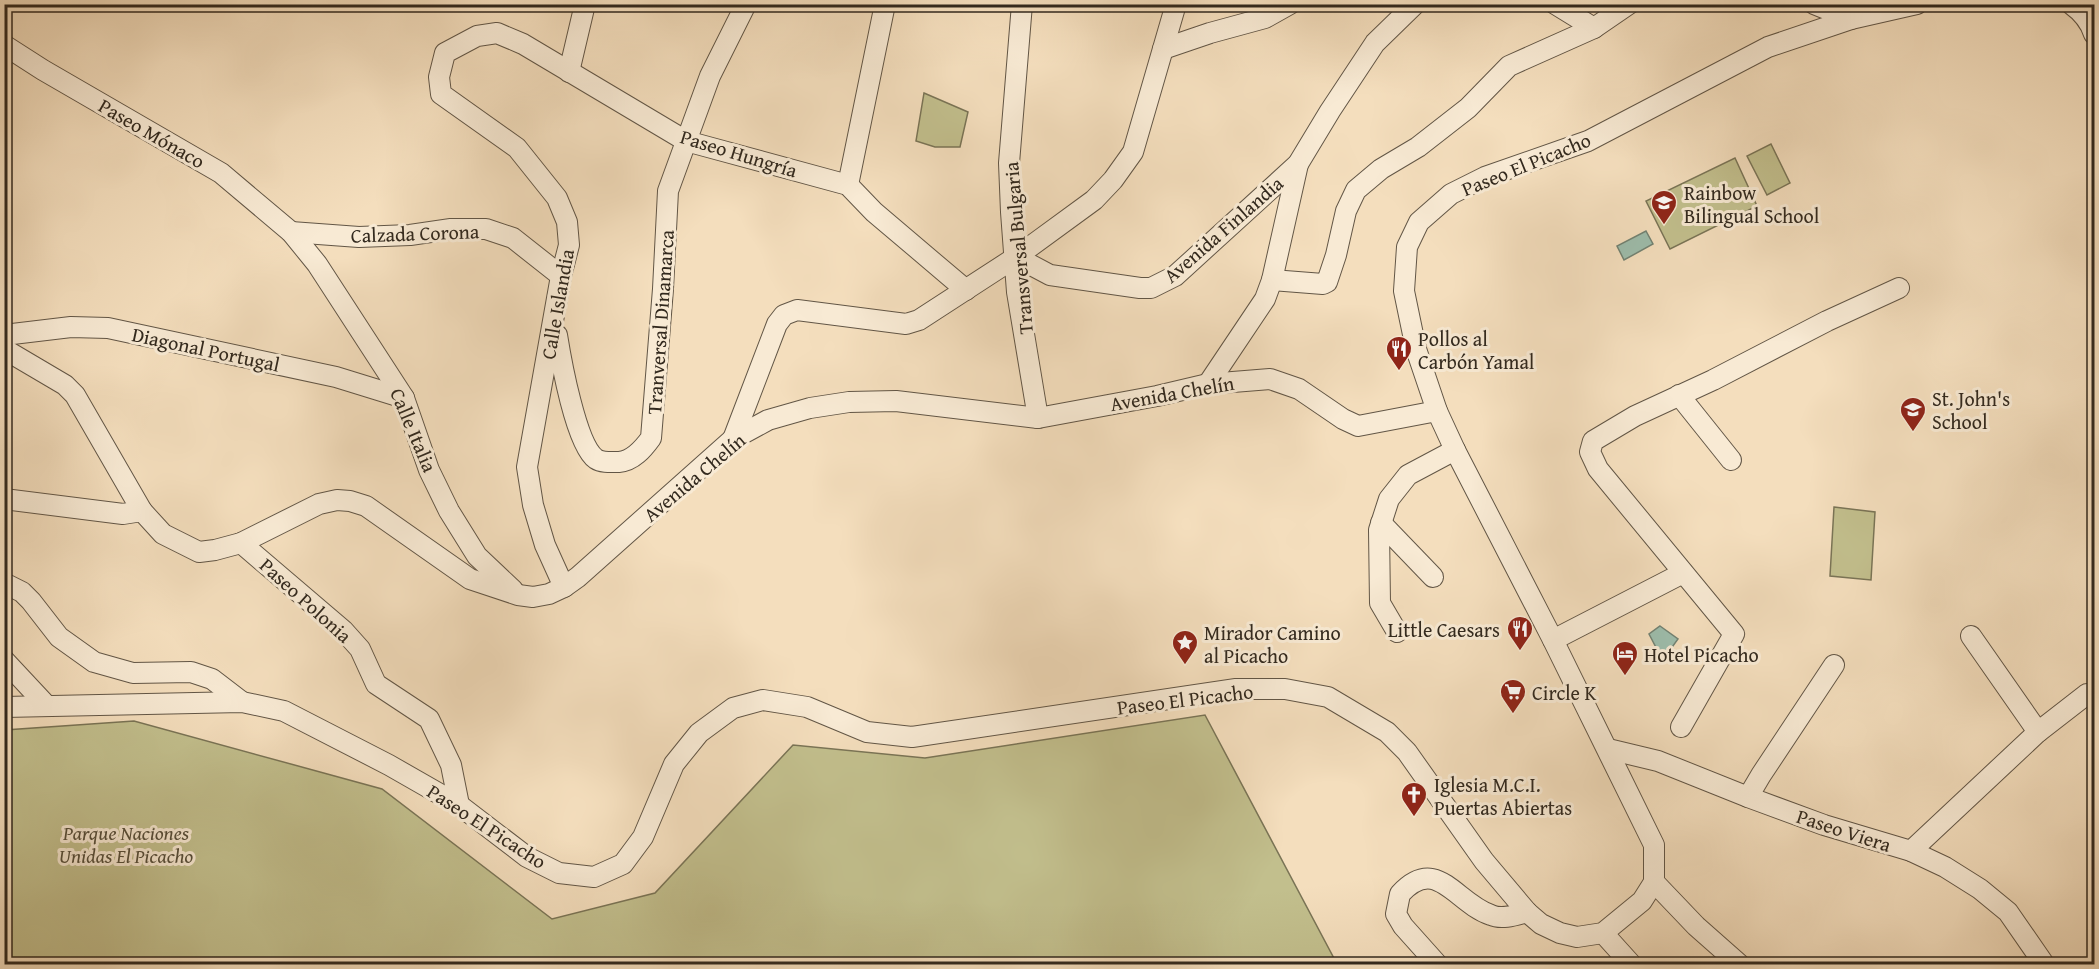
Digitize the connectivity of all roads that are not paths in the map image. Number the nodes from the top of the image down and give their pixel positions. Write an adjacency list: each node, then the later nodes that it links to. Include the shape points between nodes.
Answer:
1 (585, 4): 19 (street)
2 (746, 4): 20 (street, Tranversal Dinamarca, via 710,76)
3 (885, 4): 22 (street)
4 (1022, 4): 24 (street, Transversal Bulgaria, via 1009,163)
5 (1176, 4): 18 (street)
6 (1290, 4): 18 (street, via 1265,18)
7 (1415, 4): 21 (street, Avenida Finlandia, via 1375,44)
8 (1555, 4): 14 (street)
9 (1629, 4): 14 (street)
10 (1814, 4): 13 (street)
11 (1917, 4): 13 (street, Paseo El Picacho)
12 (2071, 4): 16 (street, via 2080,10)
13 (1851, 19): 35 (street, Paseo El Picacho, via 1768,47 1587,141 1485,177 1451,194 1419,222 1407,247 1404,291 1416,349)
14 (1594, 28): 26 (street, via 1509,66 1468,108 1356,190 1346,211 1327,282 1323,285)
15 (497, 33): 19 (street, Paseo Hungría, via 524,44); 25 (street, Calle Islandia, via 477,36 446,53 439,77 441,94 517,148 557,198 567,222 569,245)
16 (2094, 34)
17 (4, 45): 23 (street, Paseo Mónaco, via 221,173)
18 (1163, 49): 24 (street, via 1133,152 1094,200)
19 (568, 72): 20 (street, Paseo Hungría)
20 (687, 141): 22 (street, Paseo Hungría); 29 (street, Tranversal Dinamarca, via 668,191 651,438 626,461 608,463 596,459 585,443 567,391)
21 (1298, 164): 24 (street, Avenida Finlandia, via 1175,276 1151,288 1050,275); 26 (street)
22 (848, 184): 28 (street, via 882,219)
23 (291, 232): 25 (street, Calzada Corona, via 359,237 486,229 513,238); 34 (street, Calle Italia, via 317,264)
24 (1016, 257): 28 (street); 36 (street, Transversal Bulgaria, via 1017,292)
25 (561, 276): 29 (street, Calle Islandia)
26 (1272, 280): 32 (street, via 1262,306)
27 (1899, 288): 33 (street)
28 (966, 290): 37 (street, via 906,324 797,310 784,315 777,324)
29 (554, 315): 47 (street, Calle Islandia, via 527,467 545,545)
30 (4, 335): 34 (street, Diagonal Portugal, via 71,327 108,328 336,377)
31 (4, 349): 41 (street, via 75,394)
32 (1208, 384): 35 (street, Avenida Chelín, via 1272,379 1299,388 1358,426); 36 (street, Avenida Chelín)
33 (1679, 395): 39 (street); 44 (street, via 1593,441 1590,452 1598,469)
34 (404, 398): 48 (street, Calle Italia, via 429,470 450,511 477,556)
35 (1437, 411): 38 (street, Paseo El Picacho)
36 (1038, 418): 37 (street, Avenida Chelín, via 896,401 849,402 768,420)
37 (734, 439): 47 (street, Avenida Chelín, via 602,558)
38 (1455, 450): 42 (street, via 1408,475 1389,499); 51 (street, Paseo El Picacho)
39 (1731, 460)
40 (4, 500): 41 (street, via 123,514)
41 (142, 511): 43 (street, Avenida Chelín, via 163,534 199,552)
42 (1381, 523): 45 (street); 49 (street, via 1380,603)
43 (240, 543): 48 (street, Avenida Chelín, via 319,504 350,501 366,506 470,579); 62 (street, Paseo Polonia, via 343,630 360,649 376,684 429,719 451,765)
44 (1683, 573): 51 (street); 58 (street, via 1734,635)
45 (1433, 577)
46 (4, 583): 55 (street, via 22,592 59,637 94,662 133,673 191,672 212,679)
47 (564, 587): 48 (street, Avenida Chelín, via 533,597)
48 (518, 595)
49 (1397, 632)
50 (1971, 636): 59 (street)
51 (1554, 640): 60 (street, Paseo El Picacho)
52 (4, 660): 56 (street)
53 (1834, 665): 61 (street)
54 (2087, 694): 59 (street)
55 (242, 702): 56 (street, Paseo El Picacho); 62 (street, Paseo El Picacho, via 284,711)
56 (47, 706): 57 (street, Paseo El Picacho)
57 (4, 707)
58 (1682, 727)
59 (2038, 732): 63 (street)
60 (1608, 749): 61 (street, Paseo Viera, via 1658,761); 64 (street, Paseo El Picacho, via 1654,845)
61 (1748, 797): 63 (street, Paseo Viera)
62 (459, 806): 65 (street, Paseo El Picacho, via 527,857 560,873 594,877 623,864 643,837 674,764 699,733 733,708 762,700 807,707 867,732 912,737 1236,689 1285,689 1328,697 1387,732 1407,752 1484,861)
63 (1911, 851): 70 (street, Paseo Viera, via 1946,867 2008,912)
64 (1654, 882): 66 (street, via 1642,901); 69 (street)
65 (1527, 912): 66 (street, Paseo El Picacho, via 1560,933 1577,937); 67 (street, via 1493,916 1468,905 1440,882 1428,877 1417,879 1400,894 1396,914)
66 (1603, 933): 68 (street)
67 (1437, 964)
68 (1631, 964)
69 (1739, 964)
70 (2044, 964)

